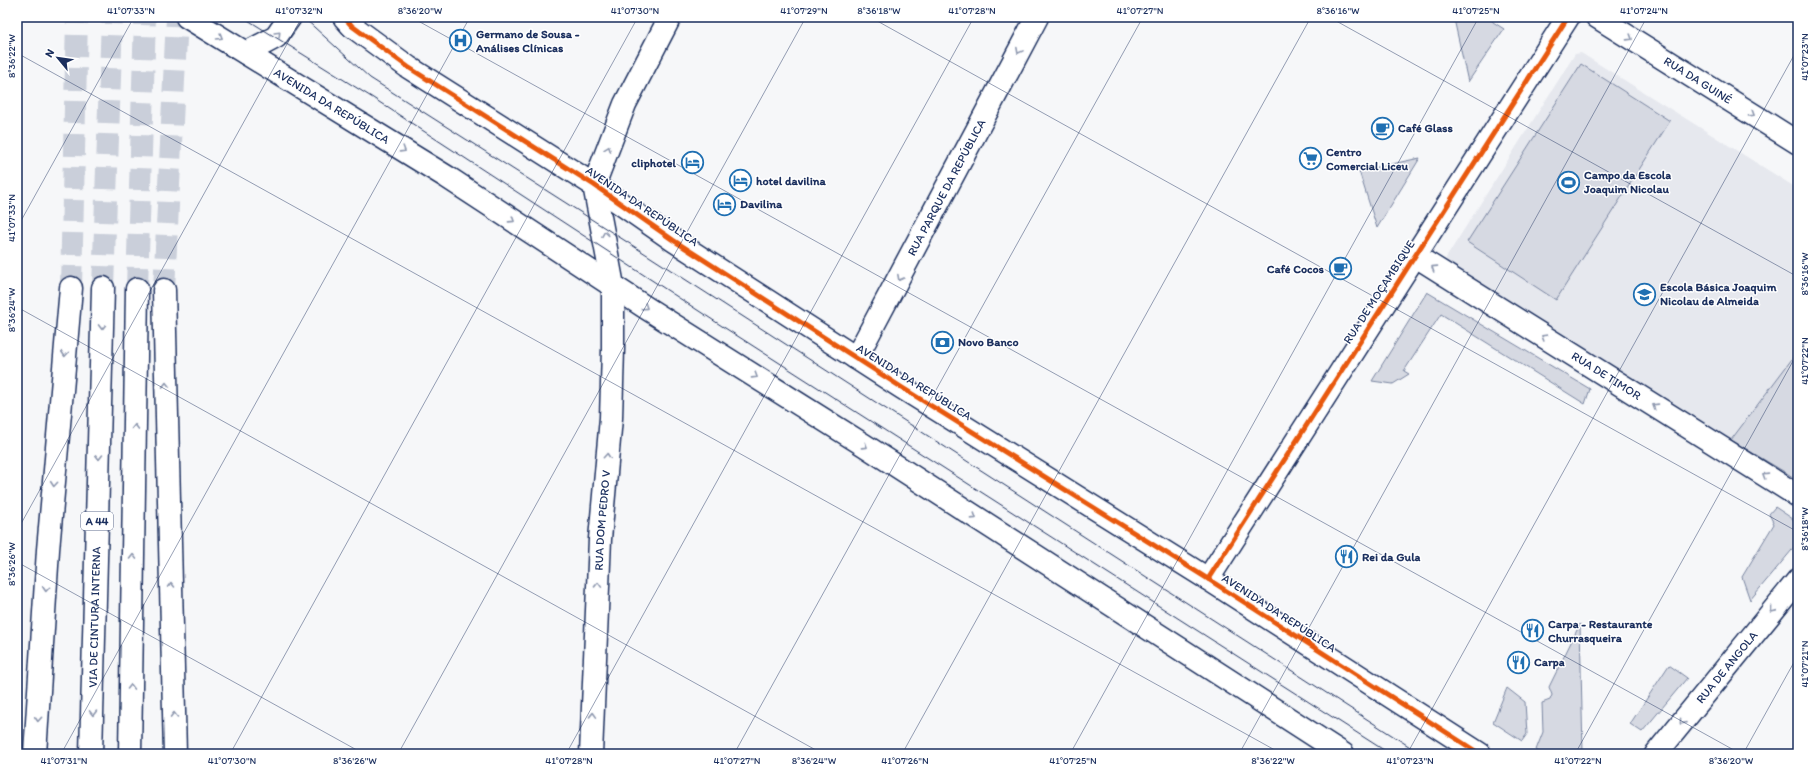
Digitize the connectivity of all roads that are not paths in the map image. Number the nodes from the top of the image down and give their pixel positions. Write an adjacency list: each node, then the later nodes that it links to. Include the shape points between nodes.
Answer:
1 (187, 17): 8 (main road, AVENIDA DA REPÚBLICA, one-way to 8)
2 (290, 17): 8 (main road, one-way to 2, via 276,38)
3 (344, 17): 10 (main road, AVENIDA DA REPÚBLICA, via 352,26 408,67)
4 (670, 17): 10 (main road, one-way to 4, via 625,104)
5 (1037, 17): 17 (main road, RUA PARQUE DA REPÚBLICA, one-way to 17)
6 (1568, 17): 11 (main road, RUA DE MOÇAMBIQUE)
7 (1597, 17): 9 (main road, RUA DA GUINÉ, one-way to 9)
8 (246, 53): 12 (main road, AVENIDA DA REPÚBLICA, one-way to 12, via 446,177)
9 (1798, 143)
10 (594, 185): 12 (main road, RUA DOM PEDRO V, one-way to 10); 17 (main road, AVENIDA DA REPÚBLICA, via 673,240)
11 (1414, 255): 18 (main road, RUA DE TIMOR, one-way to 11); 19 (main road, RUA DE MOÇAMBIQUE)
12 (613, 286): 25 (main road, RUA DOM PEDRO V, one-way to 12, via 600,539 611,418); 26 (main road, AVENIDA DA REPÚBLICA, one-way to 26)
13 (71, 288): 21 (main road, one-way to 21, via 49,542)
14 (103, 288): 22 (main road, VIA DE CINTURA INTERNA / A 44, one-way to 22)
15 (137, 290): 23 (main road, one-way to 15)
16 (164, 290): 24 (main road, one-way to 16)
17 (856, 358): 19 (main road, AVENIDA DA REPÚBLICA)
18 (1798, 496)
19 (1208, 579): 27 (main road, AVENIDA DA REPÚBLICA)
20 (1798, 580): 28 (main road, RUA DE ANGOLA, one-way to 28)
21 (35, 754)
22 (92, 754)
23 (130, 754)
24 (175, 754)
25 (591, 754)
26 (1343, 754)
27 (1480, 754)
28 (1656, 754)

